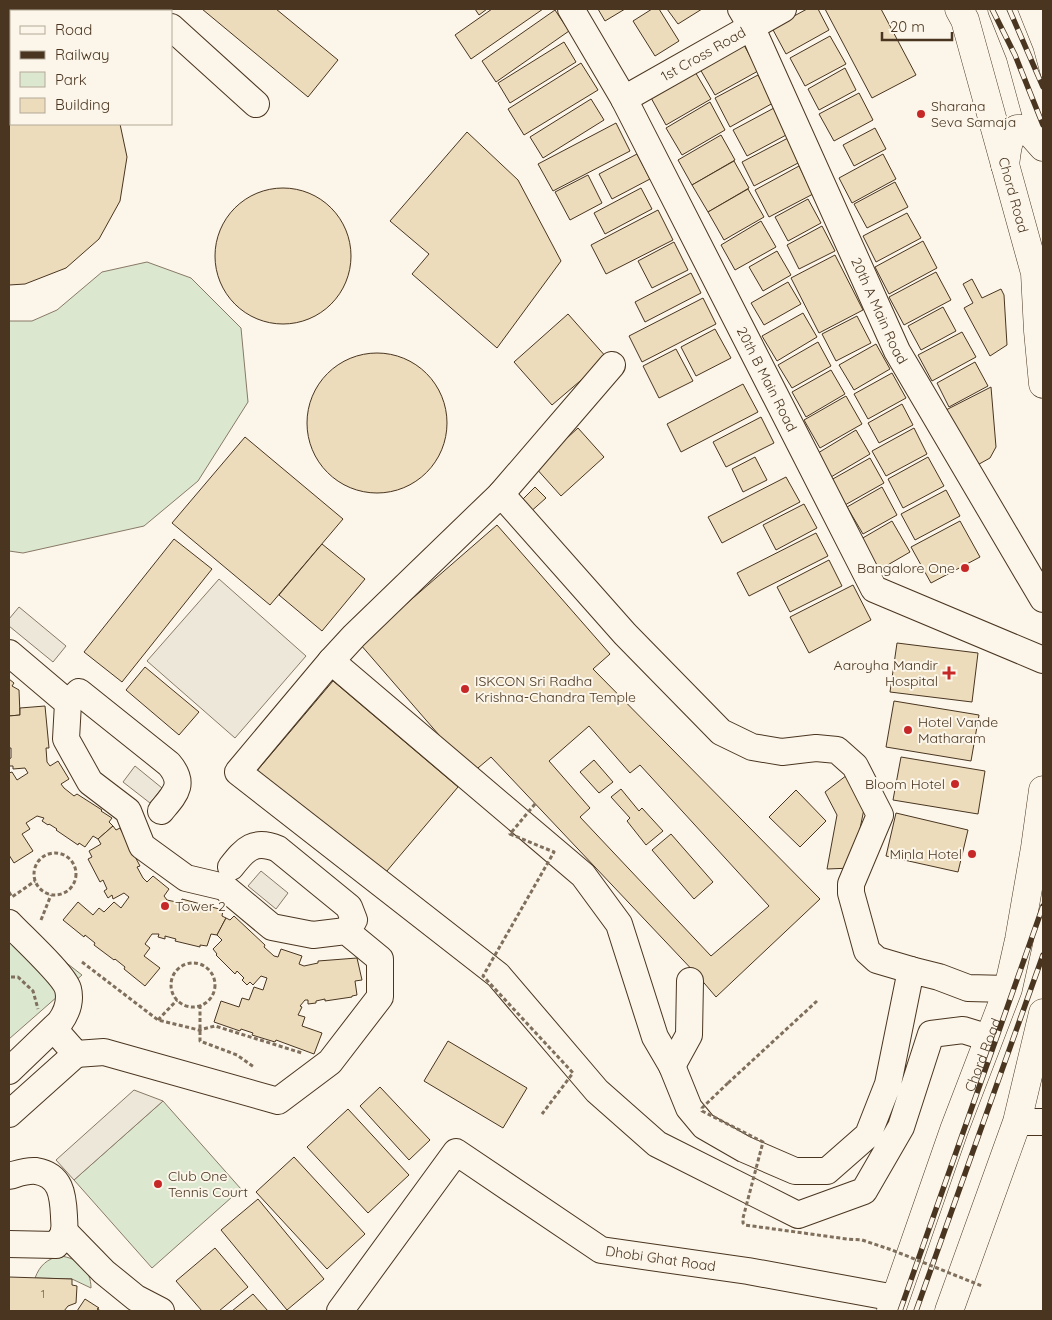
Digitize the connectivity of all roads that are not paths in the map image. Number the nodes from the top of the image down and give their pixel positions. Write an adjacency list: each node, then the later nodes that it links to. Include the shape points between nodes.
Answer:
1 (572, 9): 7 (street, 20th B Main Road)
2 (783, 9): 5 (street, 1st Cross Road)
3 (959, 9): 11 (main road, Chord Road, via 965,20)
4 (1002, 9): 9 (main road, via 1020,54)
5 (746, 17): 7 (street, 1st Cross Road); 15 (street, 20th A Main Road, via 896,351)
6 (172, 28): 8 (street)
7 (624, 99): 17 (street, 20th B Main Road, via 874,589)
8 (256, 104)
9 (1043, 138)
10 (1043, 148): 11 (main road, via 1027,128 1017,129 1009,140)
11 (1005, 165): 13 (main road, Chord Road, via 1035,273)
12 (612, 365): 14 (street)
13 (1043, 384)
14 (501, 494): 18 (street); 25 (street, via 625,634 721,732 752,747 782,752 816,748 837,750 855,766 880,815 851,884 867,951 877,960)
15 (1043, 599)
16 (9, 653): 19 (street)
17 (1043, 660)
18 (331, 661): 30 (street, via 238,772 498,975 597,1091 658,1144 798,1215 864,1191 901,1127 932,1034 963,1030); 32 (street, via 583,875 619,924 655,1037)
19 (68, 704): 21 (street, via 79,692 169,764 178,779 178,787); 24 (street, via 66,739 90,782 128,811 142,846 186,878 224,887 272,927 312,934)
20 (1043, 790): 27 (main road, Chord Road, via 1036,848)
21 (161, 811)
22 (231, 867): 24 (street, via 244,850 252,846 270,846 278,850 349,907 354,920)
23 (9, 923): 29 (street, via 64,980 67,988 65,1015)
24 (346, 931): 31 (street, via 380,959 380,997 330,1062 278,1101 104,1052)
25 (911, 970): 27 (street, via 968,988); 32 (street, via 888,1084 868,1136 826,1171 795,1171 744,1149 704,1126 689,1108)
26 (690, 981): 32 (street, via 689,1035)
27 (1008, 989): 30 (main road, Chord Road)
28 (1043, 1013): 35 (main road)
29 (46, 1022): 31 (street); 33 (street)
30 (989, 1038): 39 (main road, Chord Road)
31 (76, 1054): 34 (street)
32 (672, 1066)
33 (9, 1071)
34 (9, 1114)
35 (1030, 1122): 42 (main road)
36 (9, 1176): 37 (street, via 35,1171 45,1174 59,1186 63,1195)
37 (60, 1238): 38 (street); 40 (street, via 136,1298)
38 (9, 1244)
39 (893, 1304): 41 (street, Dhobi Ghat Road, via 748,1270 601,1250 456,1152)
40 (161, 1311)
41 (340, 1311)
42 (948, 1311)

